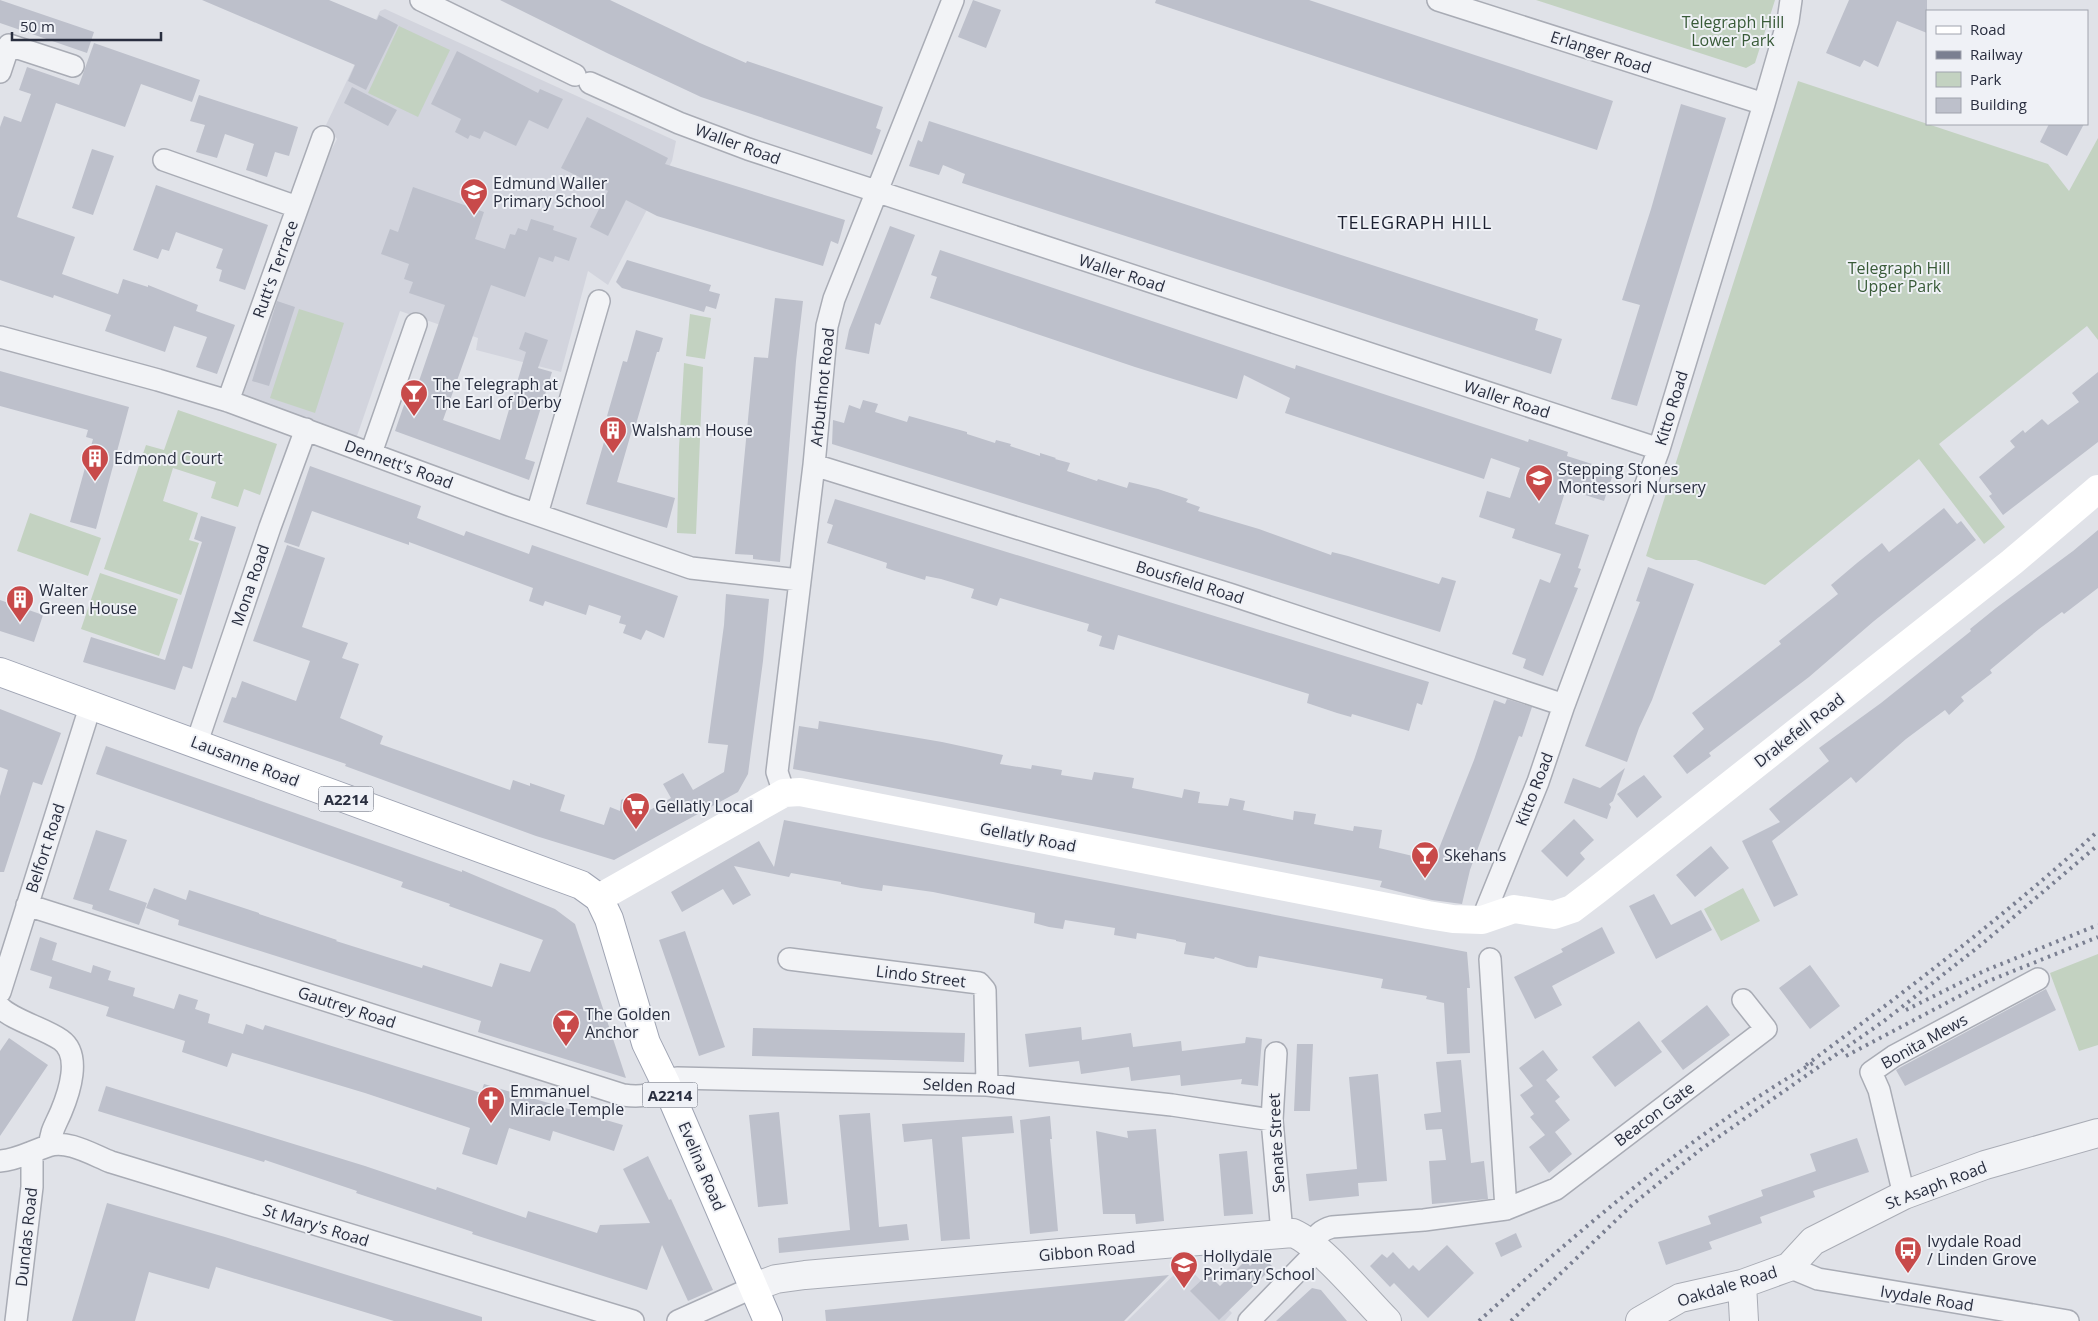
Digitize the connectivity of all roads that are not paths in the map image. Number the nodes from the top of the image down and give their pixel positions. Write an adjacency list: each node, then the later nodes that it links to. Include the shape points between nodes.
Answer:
1 (421, 0): 5 (street, Waller Road)
2 (953, 0): 11 (street, Arbuthnot Road)
3 (1438, 0): 8 (street, Erlanger Road)
4 (1791, 0): 8 (street, Kitto Road)
5 (451, 7): 11 (street, Waller Road, via 583,79 679,123)
6 (73, 66): 7 (street, via 10,45)
7 (0, 72)
8 (1764, 104): 18 (street, Kitto Road)
9 (323, 137): 12 (street, Rutt's Terrace)
10 (164, 160): 12 (street)
11 (876, 192): 18 (street, Waller Road); 20 (street, Arbuthnot Road, via 834,299 827,326)
12 (297, 206): 16 (street, Rutt's Terrace)
13 (599, 301): 22 (street)
14 (416, 324): 19 (street)
15 (0, 337): 16 (street, Dennett's Road)
16 (228, 401): 17 (street, Dennett's Road)
17 (306, 429): 19 (street, Dennett's Road); 27 (street, Mona Road)
18 (1659, 449): 26 (street, Kitto Road)
19 (371, 453): 22 (street, Dennett's Road)
20 (814, 465): 23 (street, Arbuthnot Road); 26 (street, Bousfield Road, via 1229,594)
21 (2098, 489): 31 (main road, Drakefell Road, via 2005,567 1572,909 1554,916 1508,910)
22 (537, 514): 23 (street, Dennett's Road, via 691,568)
23 (799, 580): 28 (street, Arbuthnot Road, via 777,772)
24 (0, 672): 25 (main road, Lausanne Road / A2214)
25 (91, 704): 27 (main road, Lausanne Road / A2214); 30 (street, Belfort Road)
26 (1564, 705): 31 (street, Kitto Road, via 1538,782)
27 (197, 742): 29 (main road, Lausanne Road / A2214, via 581,885)
28 (784, 793): 29 (main road); 31 (main road, Gellatly Road, via 800,792 1428,915)
29 (599, 898): 39 (main road, Evelina Road / A2214, via 646,1043)
30 (27, 906): 35 (street, Belfort Road); 39 (street, Gautrey Road, via 623,1095 653,1094)
31 (1482, 920)
32 (789, 959): 40 (street, Lindo Street, via 978,983 985,990)
33 (1490, 959): 46 (street)
34 (2038, 979): 45 (street, Bonita Mews, via 1894,1056 1871,1072 1879,1090)
35 (0, 992)
36 (1743, 1000): 46 (street, Beacon Gate, via 1766,1029 1556,1188)
37 (0, 1007): 43 (street, via 63,1041 69,1049 72,1073 61,1113)
38 (1276, 1053): 41 (street, Senate Street)
39 (666, 1084): 40 (street, Selden Road, via 677,1078); 51 (main road, Evelina Road / A2214)
40 (987, 1085): 41 (street, Selden Road, via 1172,1105)
41 (1272, 1120): 47 (street, Senate Street)
42 (2098, 1134): 45 (street, St Asaph Road, via 1985,1165)
43 (41, 1148): 44 (street, St Mary's Road); 52 (street, Dundas Road, via 32,1187); 53 (street, St Mary's Road, via 74,1148)
44 (0, 1161)
45 (1904, 1195): 49 (street, St Asaph Road, via 1813,1241)
46 (1506, 1209): 48 (street, via 1424,1220 1332,1227 1317,1235)
47 (1282, 1233): 48 (street, Gibbon Road, via 1301,1236); 51 (street, Gibbon Road, via 805,1275 776,1279)
48 (1314, 1247): 56 (street); 57 (street, Gibbon Road)
49 (1789, 1267): 50 (street, Oakdale Road); 60 (street, Ivydale Road, via 1818,1280)
50 (1742, 1284): 58 (street, Oakdale Road, via 1680,1298); 59 (street)
51 (754, 1288): 54 (street); 55 (main road, Evelina Road / A2214)
52 (16, 1321)
53 (633, 1321)
54 (678, 1321)
55 (768, 1321)
56 (1249, 1321)
57 (1387, 1321)
58 (1640, 1321)
59 (1744, 1321)
60 (2068, 1321)

